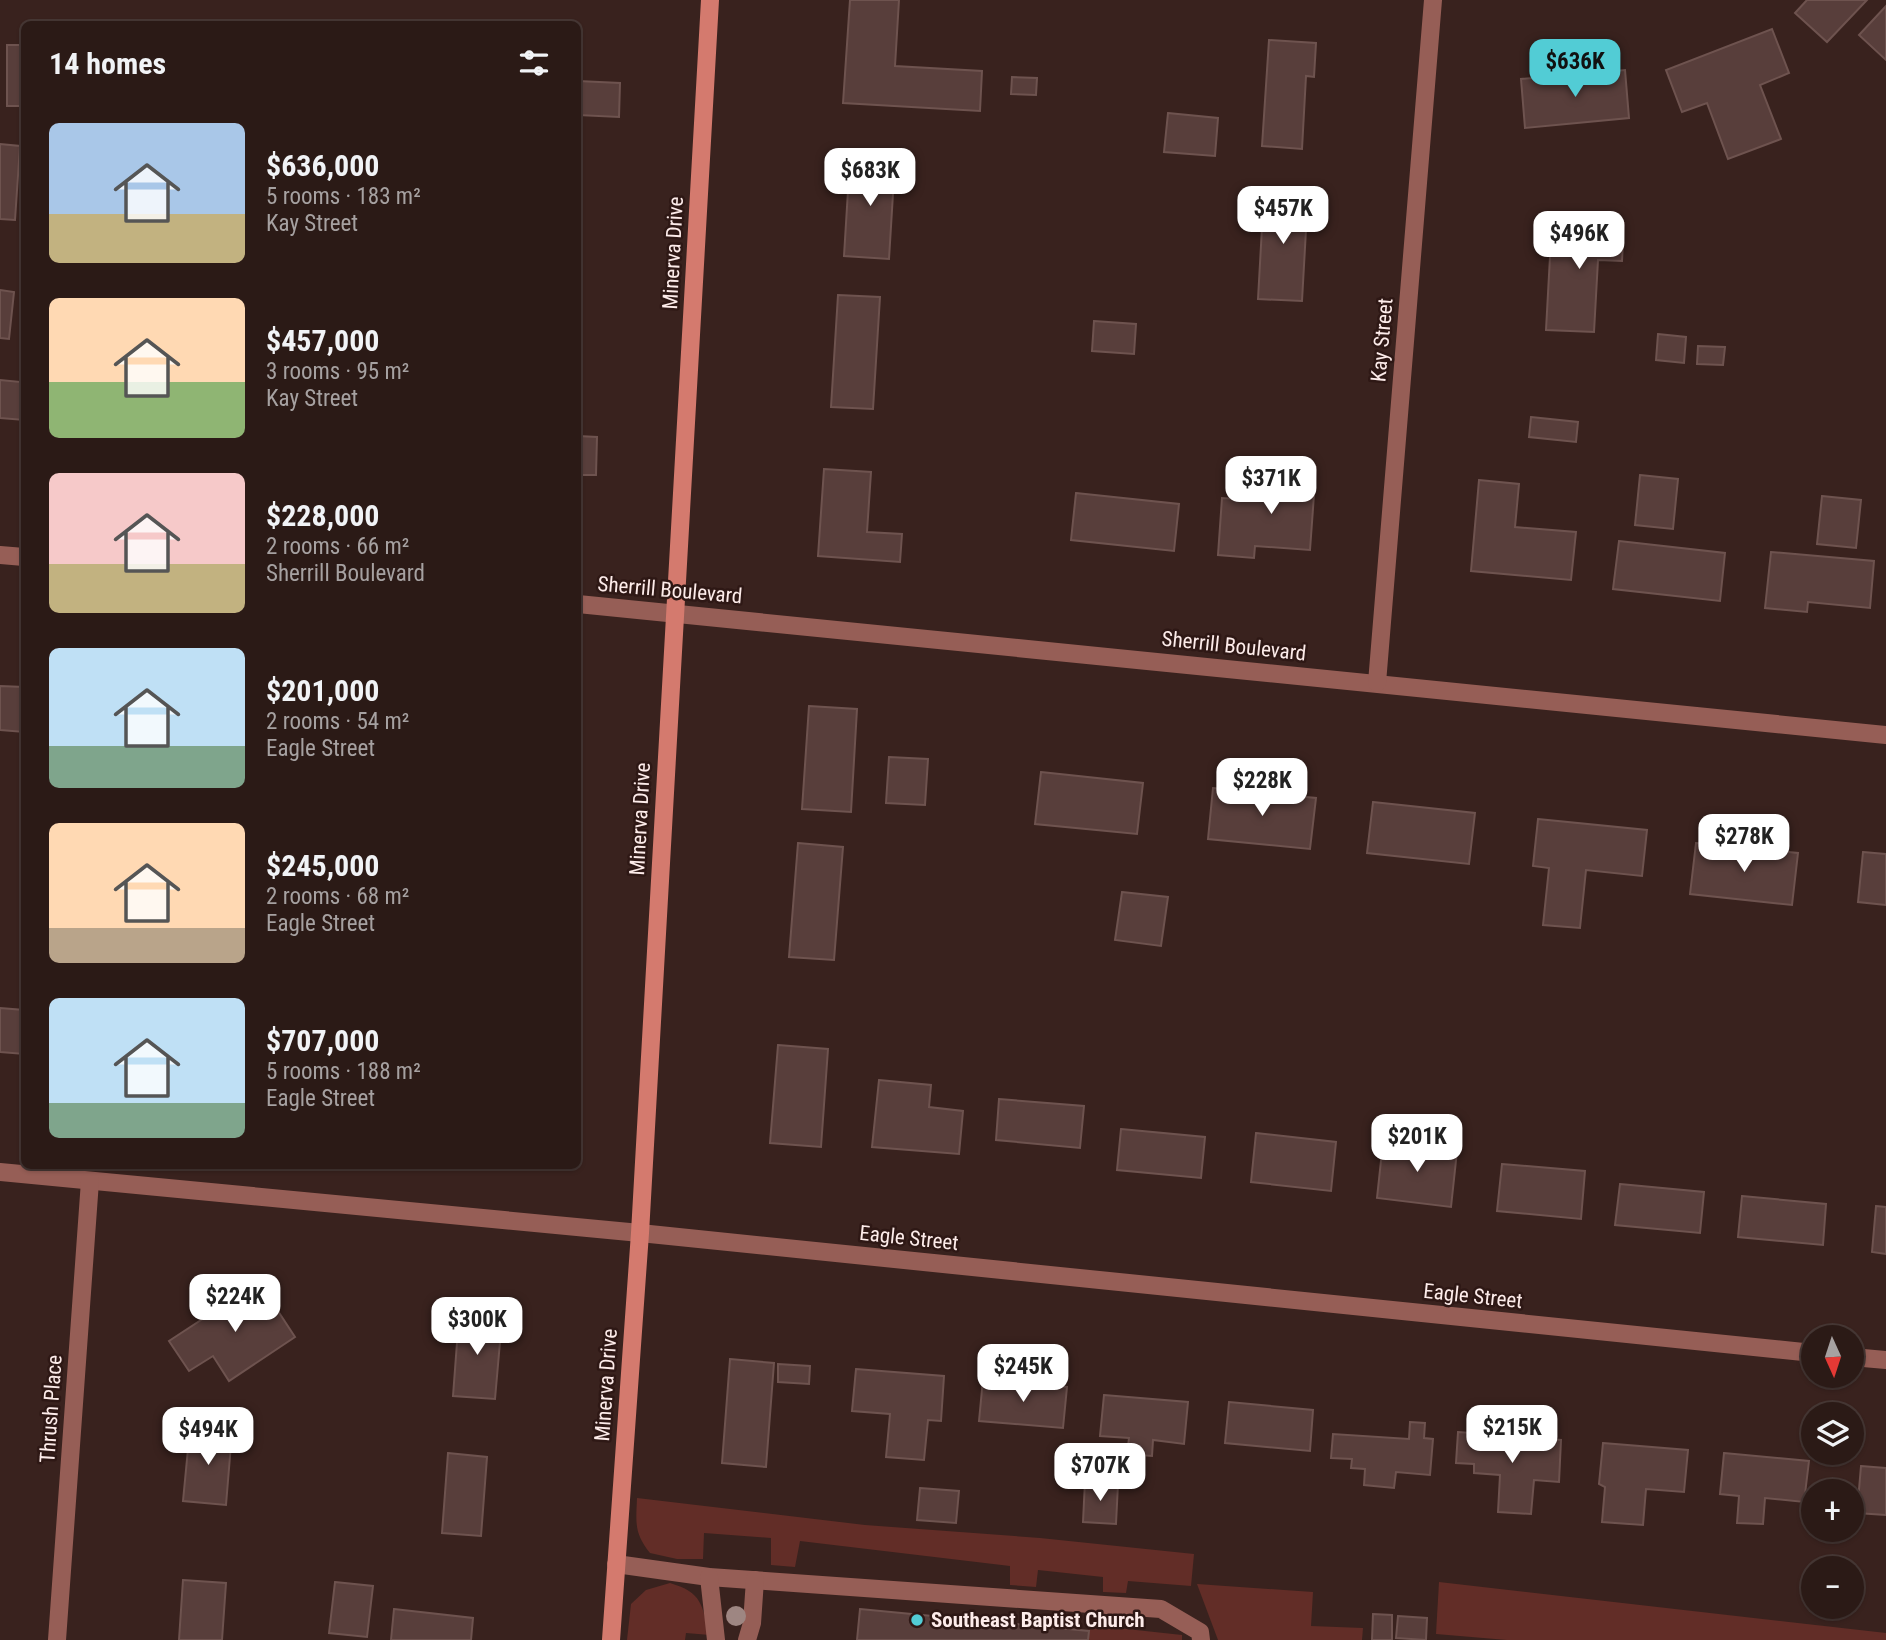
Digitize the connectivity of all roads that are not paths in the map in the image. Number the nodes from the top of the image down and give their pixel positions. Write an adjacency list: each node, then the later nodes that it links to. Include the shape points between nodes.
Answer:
1 (710, 0): 6 (street, Minerva Drive)
2 (1433, 0): 7 (street, Kay Street)
3 (0, 555): 4 (street)
4 (21, 557)
5 (581, 604): 6 (street, Sherrill Boulevard)
6 (674, 612): 7 (street, Sherrill Boulevard); 11 (street, Minerva Drive)
7 (1377, 683): 8 (street, Sherrill Boulevard)
8 (1886, 735)
9 (0, 1172): 10 (street, Eagle Street)
10 (90, 1181): 11 (street, Eagle Street); 18 (street, Thrush Place)
11 (640, 1233): 12 (street, Eagle Street); 15 (street, Minerva Drive)
12 (1801, 1352)
13 (1864, 1358): 14 (street)
14 (1886, 1360)
15 (616, 1564): 16 (street); 19 (street, Minerva Drive)
16 (709, 1577): 17 (street); 20 (street)
17 (755, 1580): 21 (street); 22 (street, via 1161,1609 1200,1632)
18 (57, 1640)
19 (611, 1640)
20 (716, 1640)
21 (747, 1640)
22 (1201, 1640)

